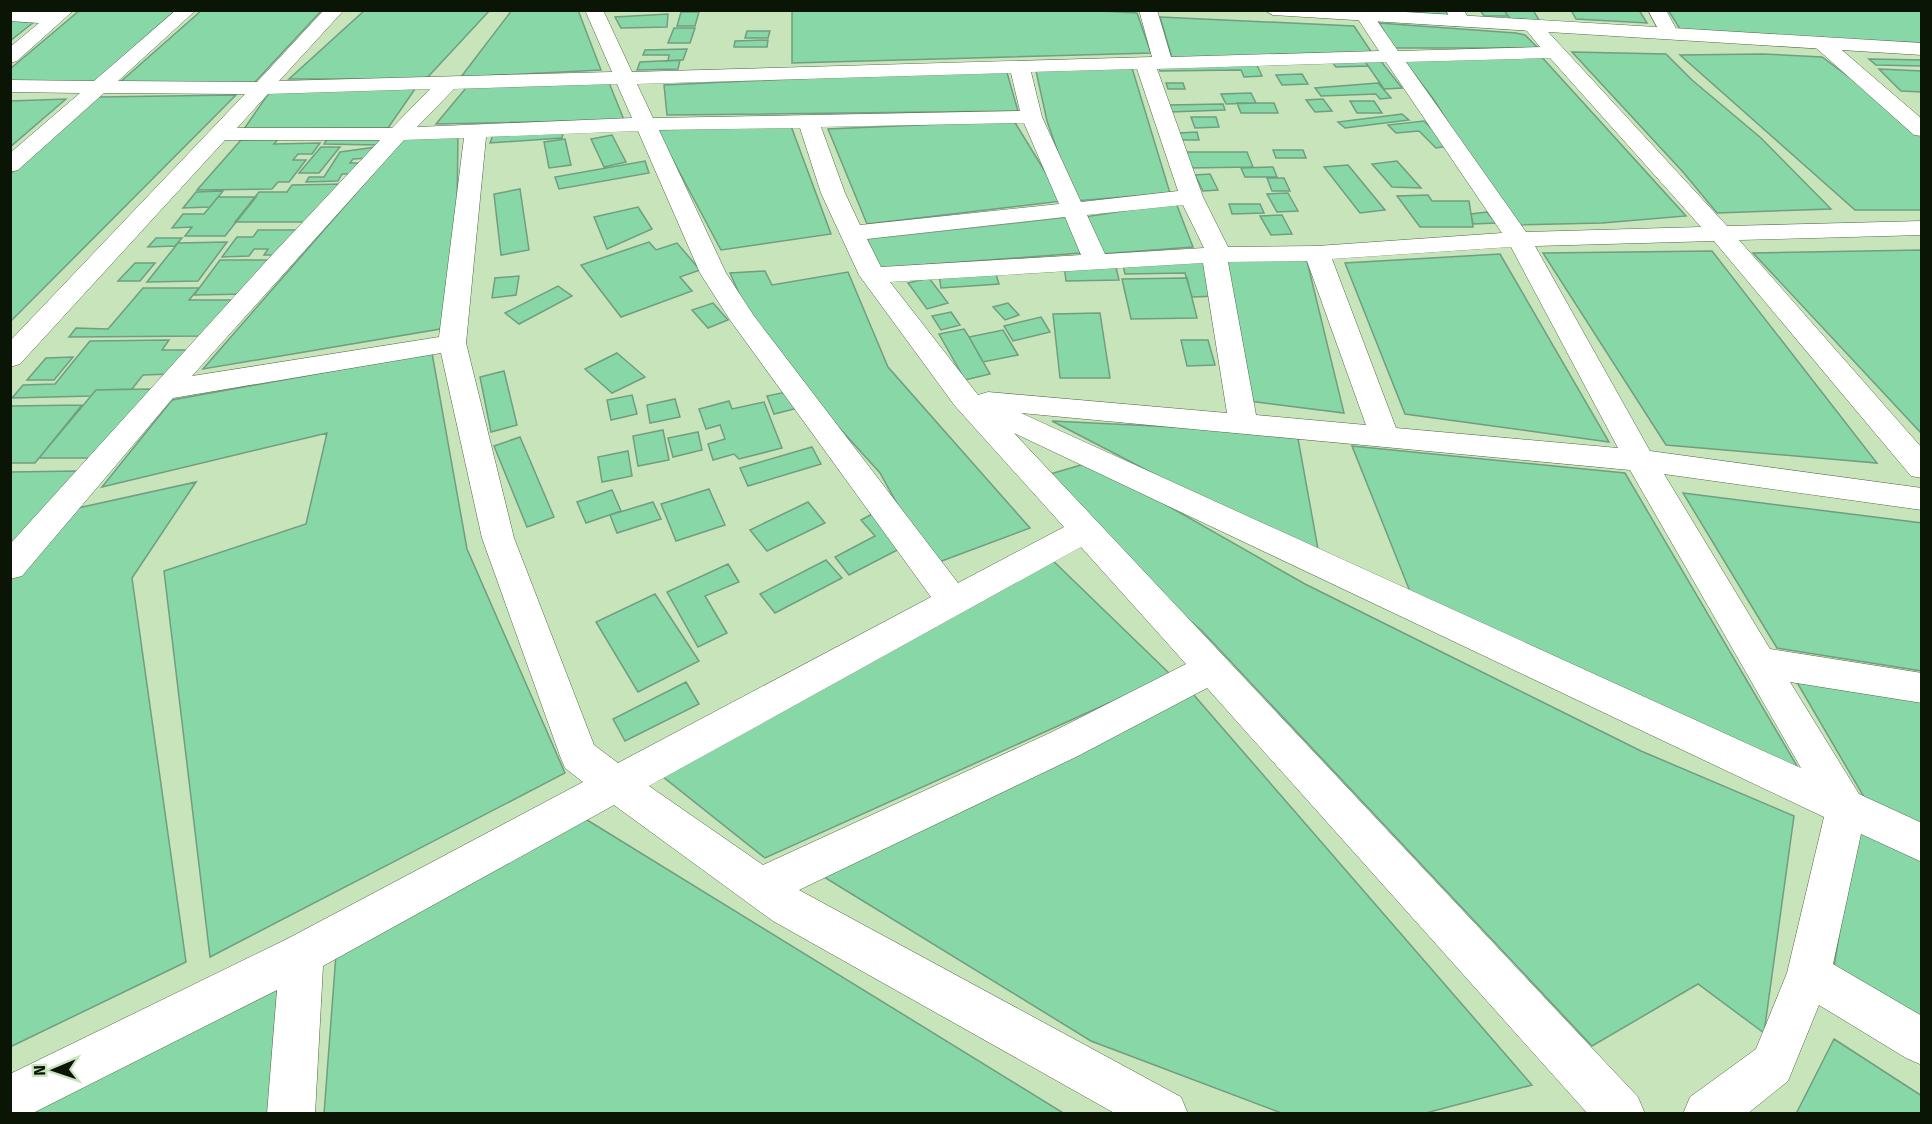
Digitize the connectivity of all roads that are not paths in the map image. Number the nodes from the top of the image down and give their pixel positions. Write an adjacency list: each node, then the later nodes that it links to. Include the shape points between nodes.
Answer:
1 (187, 10): 23 (street)
2 (335, 10): 24 (street)
3 (594, 10): 20 (street)
4 (1148, 10): 18 (street)
5 (1273, 10): 8 (street)
6 (1657, 10): 12 (street)
7 (61, 14): 9 (street); 17 (street)
8 (1372, 14): 10 (street); 16 (street)
9 (10, 16)
10 (1458, 16): 11 (street)
11 (1532, 26): 12 (street); 15 (street)
12 (1670, 34): 13 (street)
13 (1822, 43): 14 (street); 29 (street)
14 (1922, 49)
15 (1555, 52): 16 (street); 37 (street)
16 (1390, 55): 18 (street); 38 (street)
17 (10, 57)
18 (1154, 63): 19 (street); 33 (street)
19 (1019, 66): 20 (street); 25 (street)
20 (626, 77): 21 (street); 27 (street)
21 (448, 83): 24 (street); 31 (street)
22 (10, 86): 23 (street)
23 (98, 86): 24 (street); 32 (street)
24 (261, 88): 30 (street)
25 (1032, 117): 26 (street); 34 (street)
26 (809, 122): 27 (street); 36 (street, via 832,194)
27 (648, 124): 28 (street); 54 (street, via 713,273 743,320)
28 (476, 129): 31 (street); 43 (street)
29 (1922, 130)
30 (218, 134): 31 (street); 44 (street)
31 (398, 134): 45 (street)
32 (10, 165)
33 (1191, 197): 34 (street); 40 (street)
34 (1074, 209): 36 (street); 41 (street)
35 (1922, 228): 37 (street)
36 (852, 233): 42 (street)
37 (1720, 233): 38 (street); 50 (street)
38 (1519, 239): 39 (street); 49 (street)
39 (1317, 253): 40 (street); 48 (street)
40 (1217, 255): 41 (street); 47 (street)
41 (1096, 261): 42 (street)
42 (872, 275): 46 (street)
43 (452, 343): 45 (street); 58 (street, via 498,538 579,756)
44 (10, 358)
45 (165, 390): 53 (street)
46 (965, 399): 47 (street); 52 (street); 59 (street)
47 (1243, 424): 48 (street)
48 (1385, 437): 49 (street)
49 (1640, 460): 51 (street); 55 (street)
50 (1922, 468)
51 (1922, 499)
52 (1086, 530): 54 (street); 56 (street)
53 (10, 567)
54 (953, 602): 58 (street)
55 (1760, 662): 57 (street); 59 (street)
56 (1212, 668): 61 (street, via 1065,744); 68 (street)
57 (1922, 688)
58 (615, 784): 61 (street); 62 (street)
59 (1846, 809): 60 (street); 63 (street)
60 (1922, 843)
61 (761, 887): 67 (street, via 789,907)
62 (302, 954): 65 (street); 66 (street)
63 (1809, 974): 64 (street); 69 (street, via 1772,1065)
64 (1922, 1042)
65 (10, 1099)
66 (291, 1113)
67 (1164, 1113)
68 (1621, 1113)
69 (1707, 1113)

